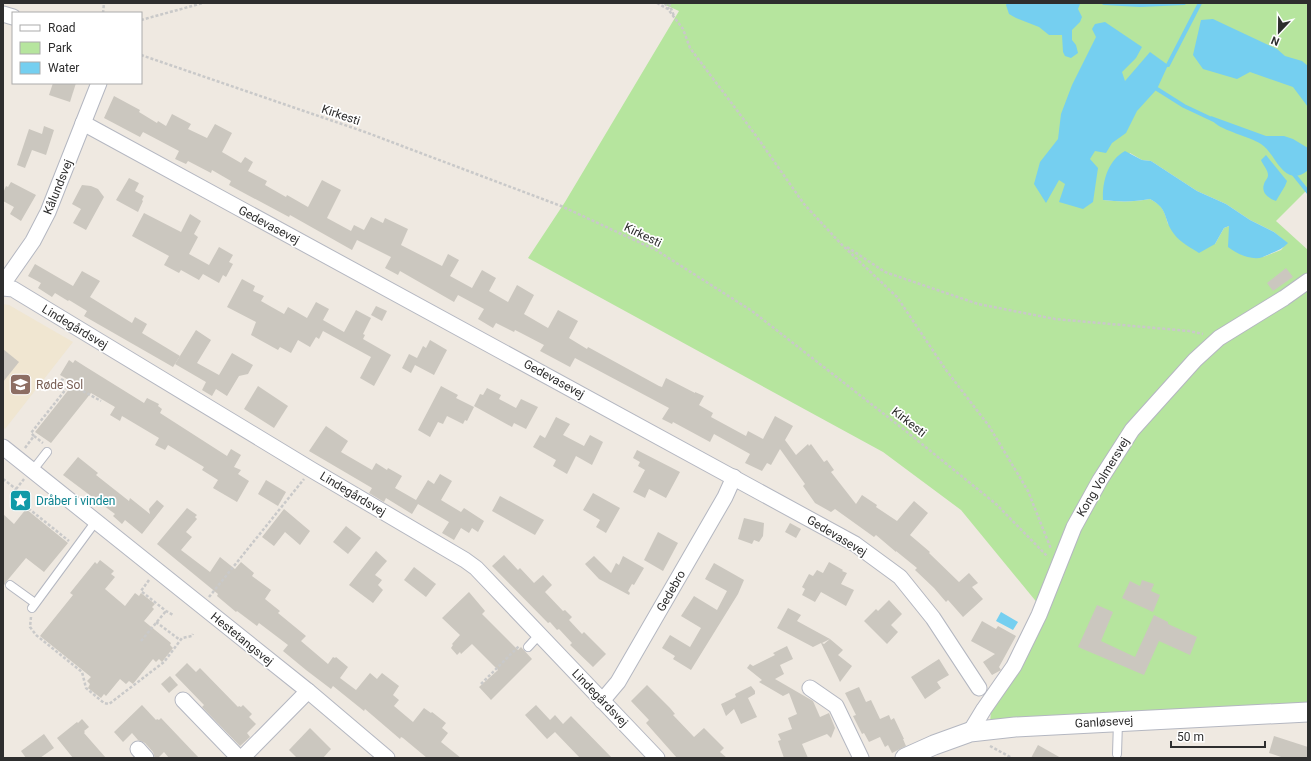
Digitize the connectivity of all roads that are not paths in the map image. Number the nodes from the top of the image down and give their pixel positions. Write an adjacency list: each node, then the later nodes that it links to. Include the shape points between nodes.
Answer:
1 (99, 84): 2 (street, Kålundsvej)
2 (83, 123): 4 (street, Kålundsvej, via 48,212 33,241); 9 (street, Gedevasevej)
3 (1308, 281): 21 (street, Kong Volmersvej, via 1219,338 1195,360 1132,430 1100,480 1074,528 1039,614 1014,666 984,709)
4 (3, 284)
5 (3, 288): 12 (street, Lindegårdsvej, via 13,289 465,560 476,568)
6 (3, 447): 8 (street, Hestetangsvej)
7 (47, 452): 8 (lane)
8 (32, 470): 10 (street, Hestetangsvej)
9 (734, 477): 15 (street, Gedevasevej, via 855,544 900,577 933,618); 18 (street, Gedebro, via 618,682)
10 (96, 521): 11 (lane, via 34,606); 16 (street, Hestetangsvej)
11 (10, 585)
12 (539, 635): 13 (lane); 18 (street, Lindegårdsvej)
13 (528, 647)
14 (810, 688): 27 (street, via 836,706)
15 (979, 688)
16 (308, 691): 23 (street, Hestetangsvej); 25 (street)
17 (183, 700): 24 (street)
18 (602, 701): 26 (street, Lindegårdsvej)
19 (1308, 712): 20 (street, Ganløsevej)
20 (1118, 722): 21 (street, Ganløsevej); 22 (lane)
21 (976, 731): 28 (street, Ganløsevej)
22 (1116, 754)
23 (377, 755)
24 (239, 758)
25 (242, 758)
26 (657, 758)
27 (861, 758)
28 (905, 758)

